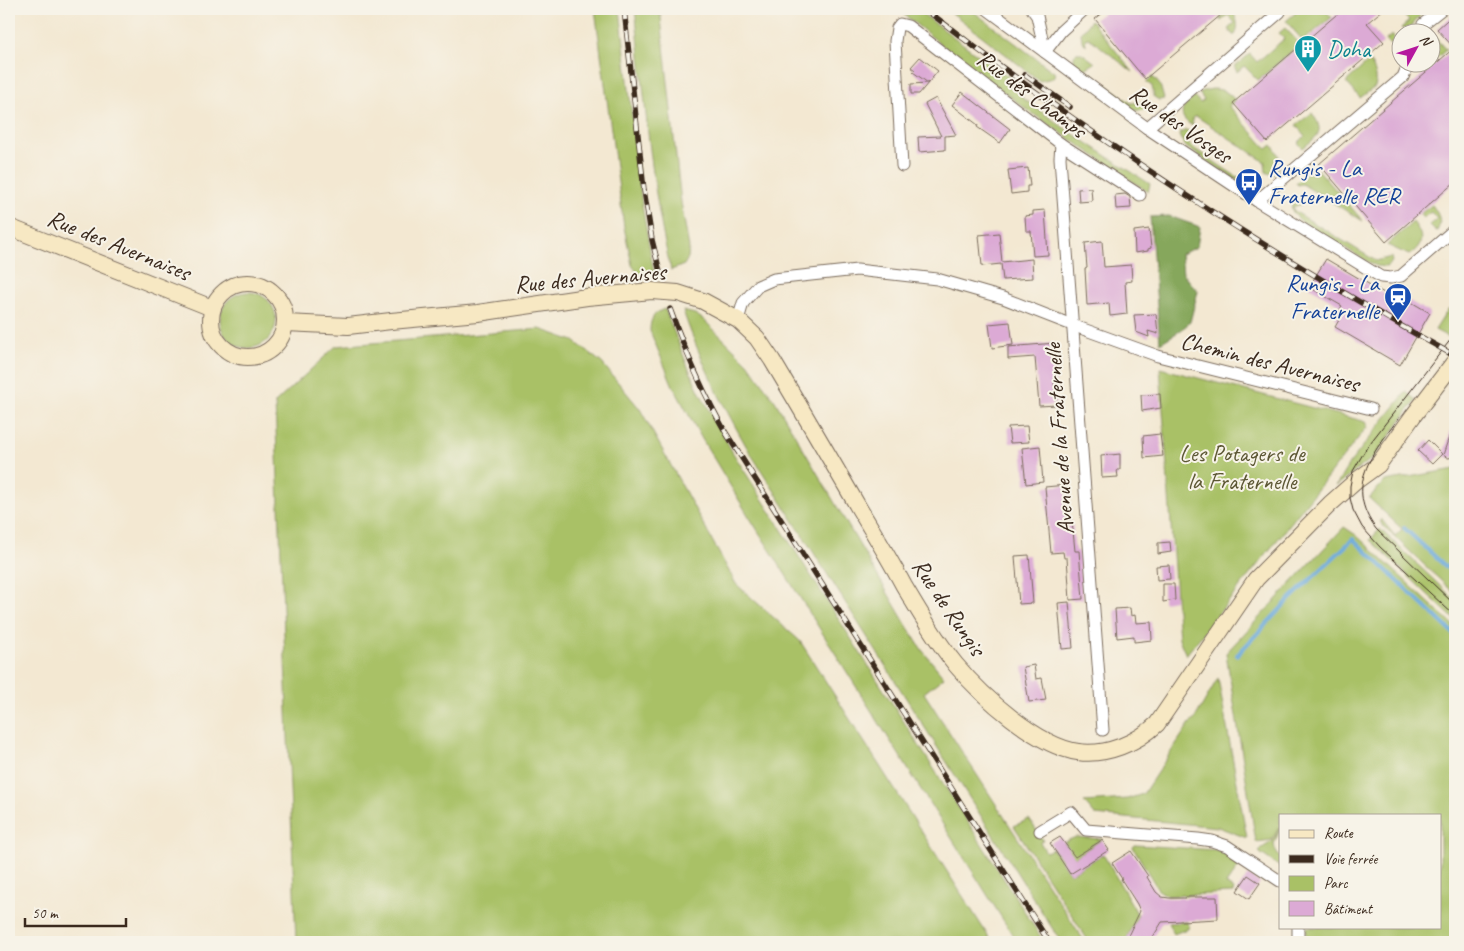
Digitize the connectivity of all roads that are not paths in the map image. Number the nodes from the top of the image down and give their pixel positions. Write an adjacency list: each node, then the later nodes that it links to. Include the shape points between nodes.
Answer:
1 (987, 9): 7 (street, Rue des Vosges)
2 (1032, 9): 7 (street, via 1037,16)
3 (1085, 9): 7 (street, via 1061,31)
4 (1282, 9): 9 (street)
5 (1442, 9): 6 (street)
6 (1426, 22)
7 (1045, 52): 9 (street, Rue des Vosges)
8 (1405, 72): 13 (street)
9 (1147, 128): 13 (street, Rue des Vosges)
10 (1061, 144): 11 (street, Rue des Champs, via 908,26 900,24 895,41); 12 (street, Rue des Champs); 19 (street, Avenue de la Fraternelle)
11 (902, 166)
12 (1140, 195)
13 (1257, 201): 15 (street, Rue des Vosges, via 1381,277 1401,276)
14 (9, 227): 16 (main road, Rue des Avernaises)
15 (1455, 229)
16 (212, 308): 18 (main road, via 230,287 242,282 256,283 279,297 285,309); 18 (main road, via 212,332 226,351 237,356 266,354 276,346)
17 (738, 320): 18 (main road, Rue des Avernaises, via 703,301 678,293 652,291 348,326); 19 (street, via 742,303 758,286 774,279 857,270 937,279 1003,298); 20 (main road, Rue de Rungis, via 757,338 772,360 922,615 957,665 1007,714 1039,737 1077,752 1112,750 1144,736 1157,724 1256,579 1330,504 1378,465)
18 (286, 323)
19 (1072, 325): 21 (street, Chemin des Avernaises, via 1158,356); 22 (street, Avenue de la Fraternelle)
20 (1455, 361)
21 (1371, 409)
22 (1103, 730)
23 (1040, 832): 24 (street, via 1071,812 1086,830 1212,841 1227,846)
24 (1279, 880)
25 (1298, 928): 26 (street)
26 (1298, 942)

